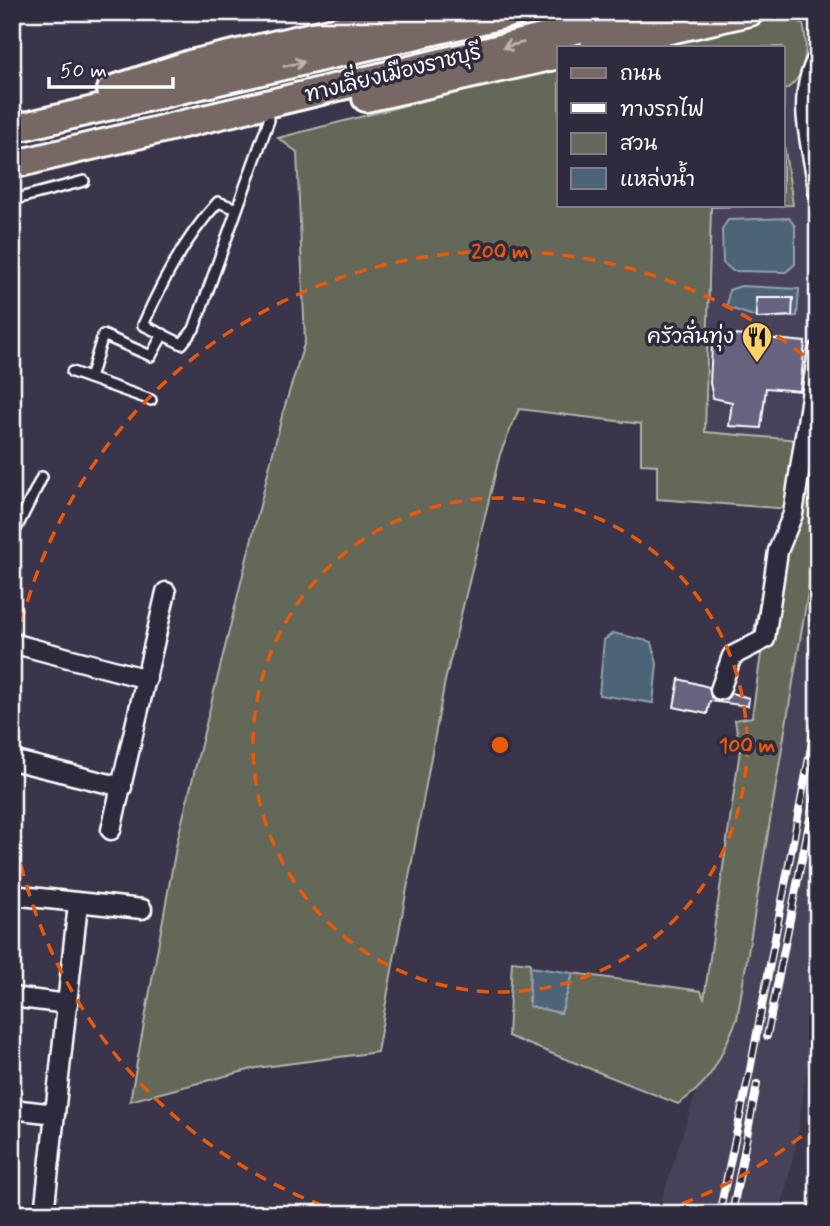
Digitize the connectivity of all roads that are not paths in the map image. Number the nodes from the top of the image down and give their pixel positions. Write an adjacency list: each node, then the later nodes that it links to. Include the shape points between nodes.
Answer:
1 (417, 12): 9 (main road, via 190,64)
2 (516, 12): 10 (main road, ทางเลี่ยงเมืองราชบุรี, one-way to 2)
3 (650, 12): 11 (main road, ทางเลี่ยงเมืองราชบุรี, one-way to 11)
4 (750, 12): 5 (main road)
5 (598, 46)
6 (557, 55): 8 (main road)
7 (818, 57): 14 (street, via 804,102)
8 (269, 120): 11 (main road, via 214,133); 16 (lane)
9 (12, 122)
10 (12, 129)
11 (50, 157): 12 (main road, ทางเลี่ยงเมืองราชบุรี)
12 (12, 165)
13 (83, 181): 15 (lane)
14 (818, 191)
15 (12, 200)
16 (237, 209): 17 (lane, via 194,329 182,344); 17 (lane, via 218,202 162,281 144,325)
17 (163, 334): 20 (lane, via 151,356 103,335)
18 (818, 351): 27 (street, via 793,514 778,551 768,629 765,639 733,656)
19 (72, 372): 20 (lane)
20 (90, 379): 21 (lane)
21 (150, 400)
22 (42, 477): 23 (lane)
23 (12, 537)
24 (166, 592): 26 (street)
25 (12, 643): 26 (street)
26 (147, 679): 29 (street)
27 (720, 690)
28 (12, 760): 29 (street)
29 (122, 787): 30 (street)
30 (111, 831)
31 (12, 895): 32 (street)
32 (78, 904): 33 (street); 35 (street)
33 (142, 909)
34 (12, 998): 35 (street)
35 (68, 1004): 37 (street)
36 (12, 1109): 37 (street)
37 (55, 1114): 38 (street)
38 (44, 1214)

